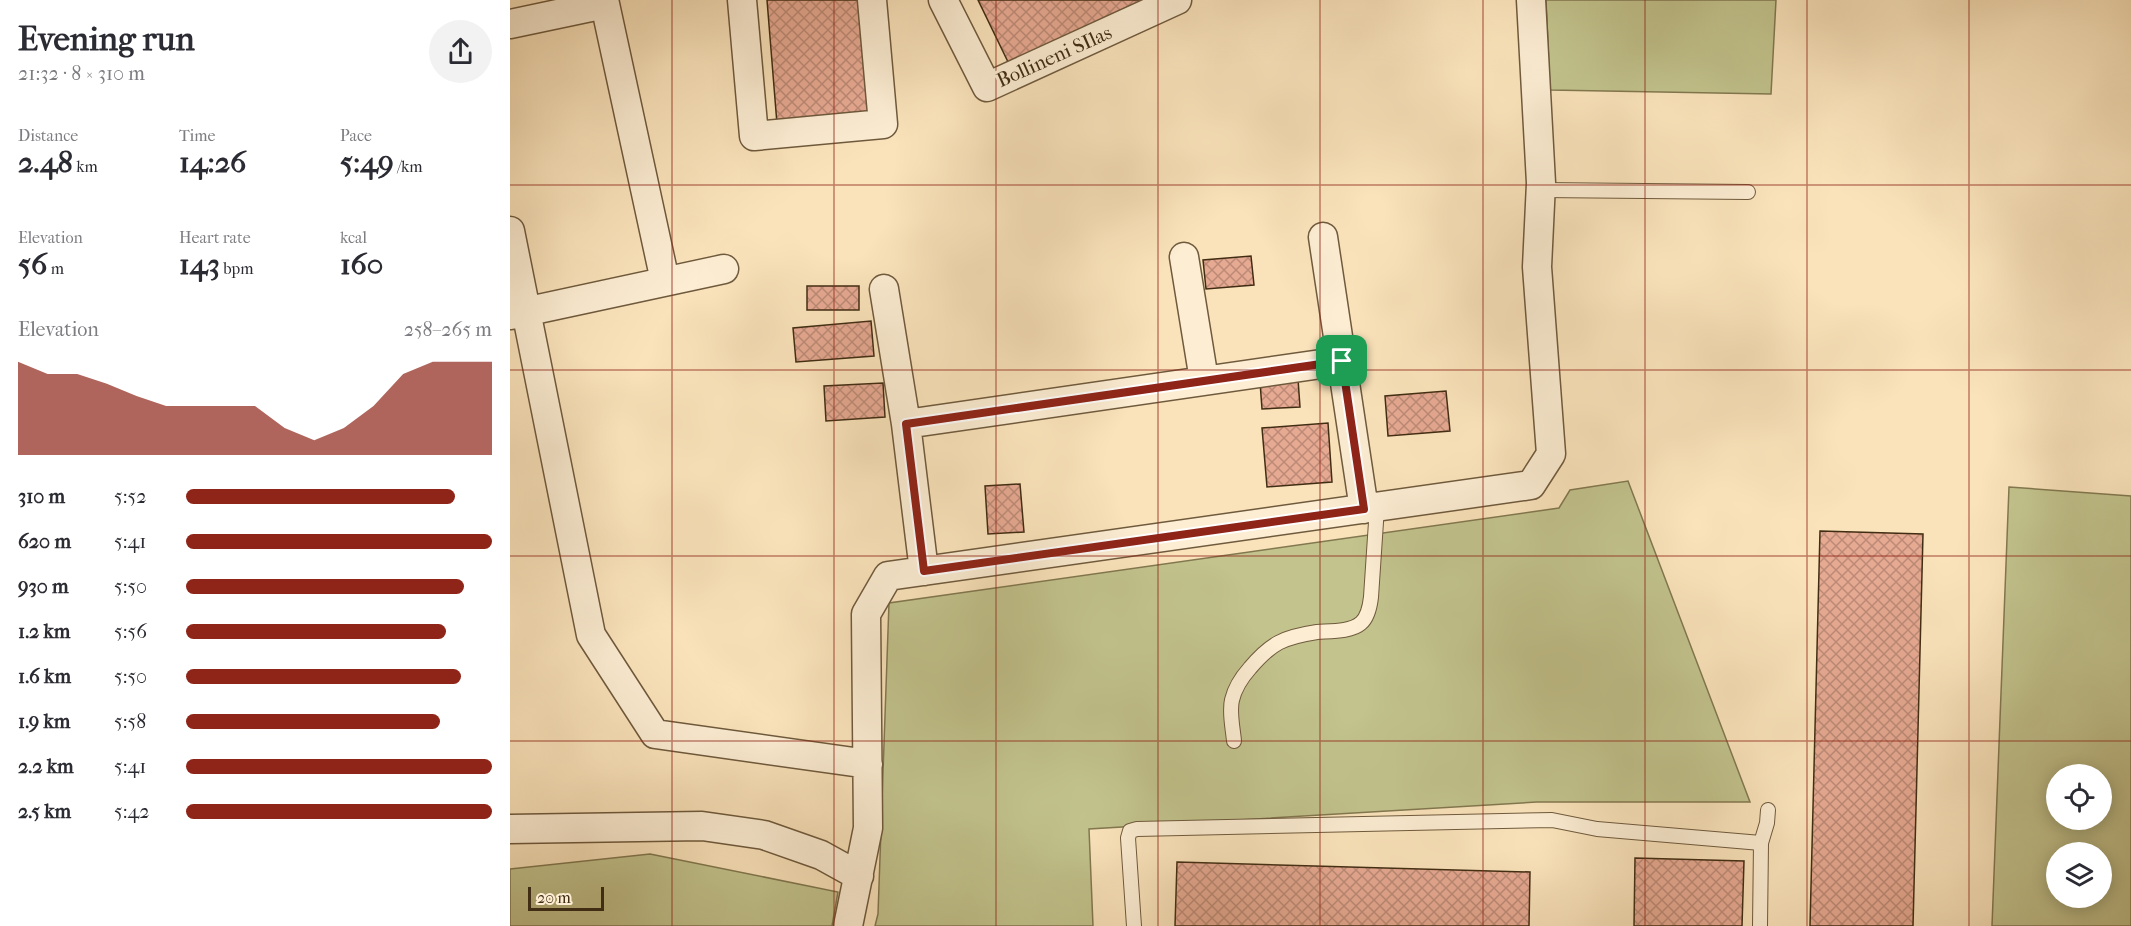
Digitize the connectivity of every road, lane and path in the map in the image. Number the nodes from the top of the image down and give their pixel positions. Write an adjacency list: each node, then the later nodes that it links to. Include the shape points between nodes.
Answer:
1 (742, 0): 2 (street, via 754,135 884,124)
2 (872, 0)
3 (944, 0): 4 (street, Bollineni SIlas, via 987,87)
4 (1177, 0)
5 (1531, 0): 7 (street)
6 (510, 24): 13 (street, via 605,4)
7 (1541, 190): 8 (lane); 19 (street, via 1537,267 1551,454 1531,485)
8 (1748, 192)
9 (510, 231): 15 (street)
10 (1323, 237): 16 (street)
11 (1184, 257): 17 (street)
12 (724, 269): 13 (street)
13 (665, 281): 15 (street)
14 (884, 289): 18 (street)
15 (518, 313): 22 (street, via 591,635 655,734)
16 (1342, 361): 17 (street); 19 (street)
17 (1204, 380): 18 (street)
18 (906, 424): 20 (street)
19 (1370, 508): 20 (street); 21 (lane, via 1371,597 1363,621 1347,629 1300,634 1265,650 1241,678 1232,702)
20 (924, 571): 22 (street, via 888,576 866,614)
21 (1234, 741)
22 (868, 764): 26 (street, via 868,828)
23 (1768, 810): 25 (lane)
24 (510, 829): 26 (street, via 702,826 764,835 821,855)
25 (1761, 843): 28 (lane, via 1597,829 1552,820 1137,829 1130,831 1128,838); 29 (lane)
26 (859, 876): 27 (street)
27 (848, 926)
28 (1134, 926)
29 (1760, 926)

